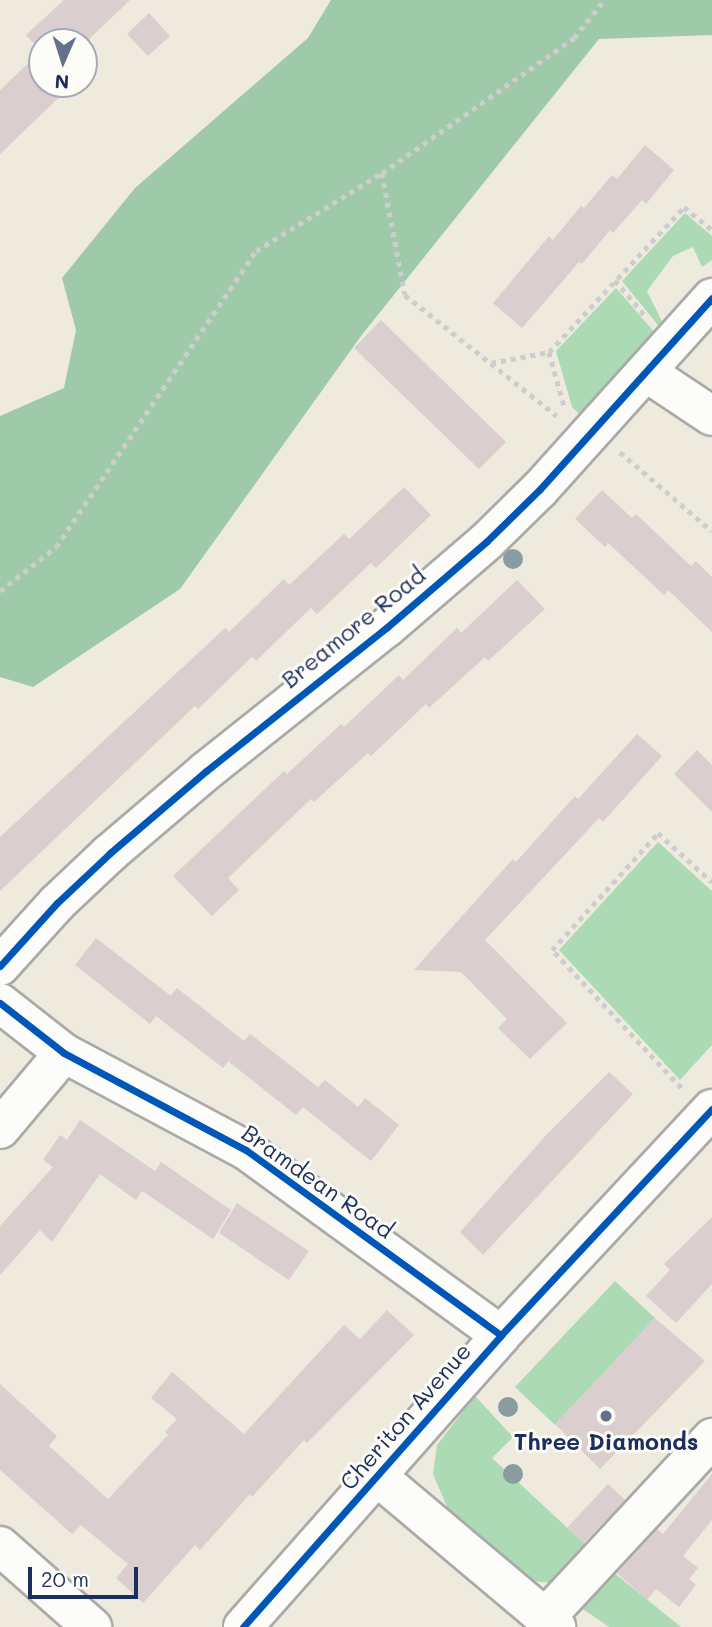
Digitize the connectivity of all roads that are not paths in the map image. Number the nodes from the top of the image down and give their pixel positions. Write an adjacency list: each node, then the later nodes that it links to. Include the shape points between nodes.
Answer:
1 (712, 298): 2 (street, Breamore Road)
2 (658, 358): 3 (street); 4 (street, Breamore Road, via 583,431 540,489 433,588 110,853)
3 (712, 416)
4 (0, 966)
5 (0, 1003): 6 (street, Bramdean Road)
6 (64, 1053): 8 (street); 9 (street, Bramdean Road, via 246,1150)
7 (709, 1112): 9 (street, Cheriton Avenue)
8 (0, 1129)
9 (500, 1335): 11 (street, Cheriton Avenue)
10 (712, 1438): 13 (street)
11 (377, 1477): 13 (street); 15 (street, Cheriton Avenue)
12 (3, 1555): 14 (street)
13 (550, 1622)
14 (92, 1627)
15 (243, 1627)

